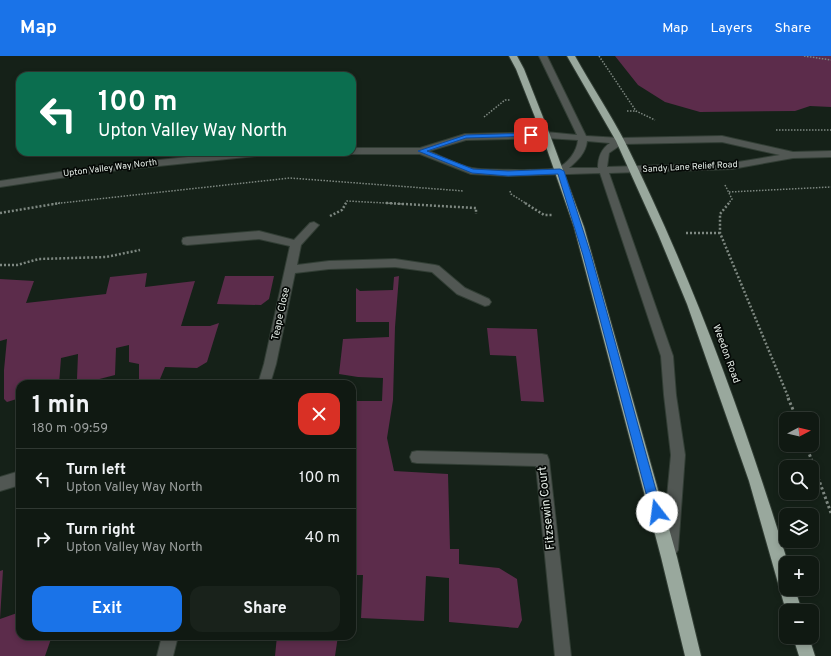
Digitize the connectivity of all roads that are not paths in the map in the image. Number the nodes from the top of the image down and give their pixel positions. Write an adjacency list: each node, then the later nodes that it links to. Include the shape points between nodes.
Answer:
1 (513, 56): 4 (highway)
2 (543, 56): 5 (street)
3 (571, 56): 6 (highway, Weedon Road)
4 (546, 135): 5 (street, Sandy Lane Relief Road); 8 (street, via 466,136); 14 (highway)
5 (583, 138): 6 (street, Sandy Lane Relief Road); 14 (street, via 582,148)
6 (620, 141): 10 (street, Sandy Lane Relief Road, via 722,139); 12 (highway, Weedon Road); 13 (street, via 604,152)
7 (356, 151): 8 (street)
8 (421, 151): 14 (street, via 472,171 508,174)
9 (831, 154): 10 (street, Sandy Lane Relief Road)
10 (793, 155): 12 (street, Sandy Lane Relief Road, via 732,166)
11 (226, 156): 15 (street, Upton Valley Way North, via 32,178)
12 (633, 169): 13 (street, Sandy Lane Relief Road); 26 (highway, Weedon Road, via 693,304 756,481)
13 (603, 170): 14 (street, Sandy Lane Relief Road); 25 (street, via 667,356 678,455)
14 (560, 171): 25 (highway, via 587,255)
15 (0, 184)
16 (314, 224): 18 (street, Teape Close)
17 (187, 241): 18 (street, via 259,234)
18 (296, 244): 19 (street, Teape Close)
19 (290, 270): 20 (street, via 329,265 395,263 435,269 461,291); 21 (street, Teape Close)
20 (485, 302)
21 (265, 380)
22 (417, 457): 30 (street, Fitzsewin Court, via 542,460)
23 (16, 479): 24 (street)
24 (0, 484)
25 (669, 557): 31 (highway)
26 (779, 560)
27 (169, 640): 29 (street)
28 (803, 644): 32 (highway)
29 (165, 656)
30 (563, 656)
31 (693, 656)
32 (807, 656)

